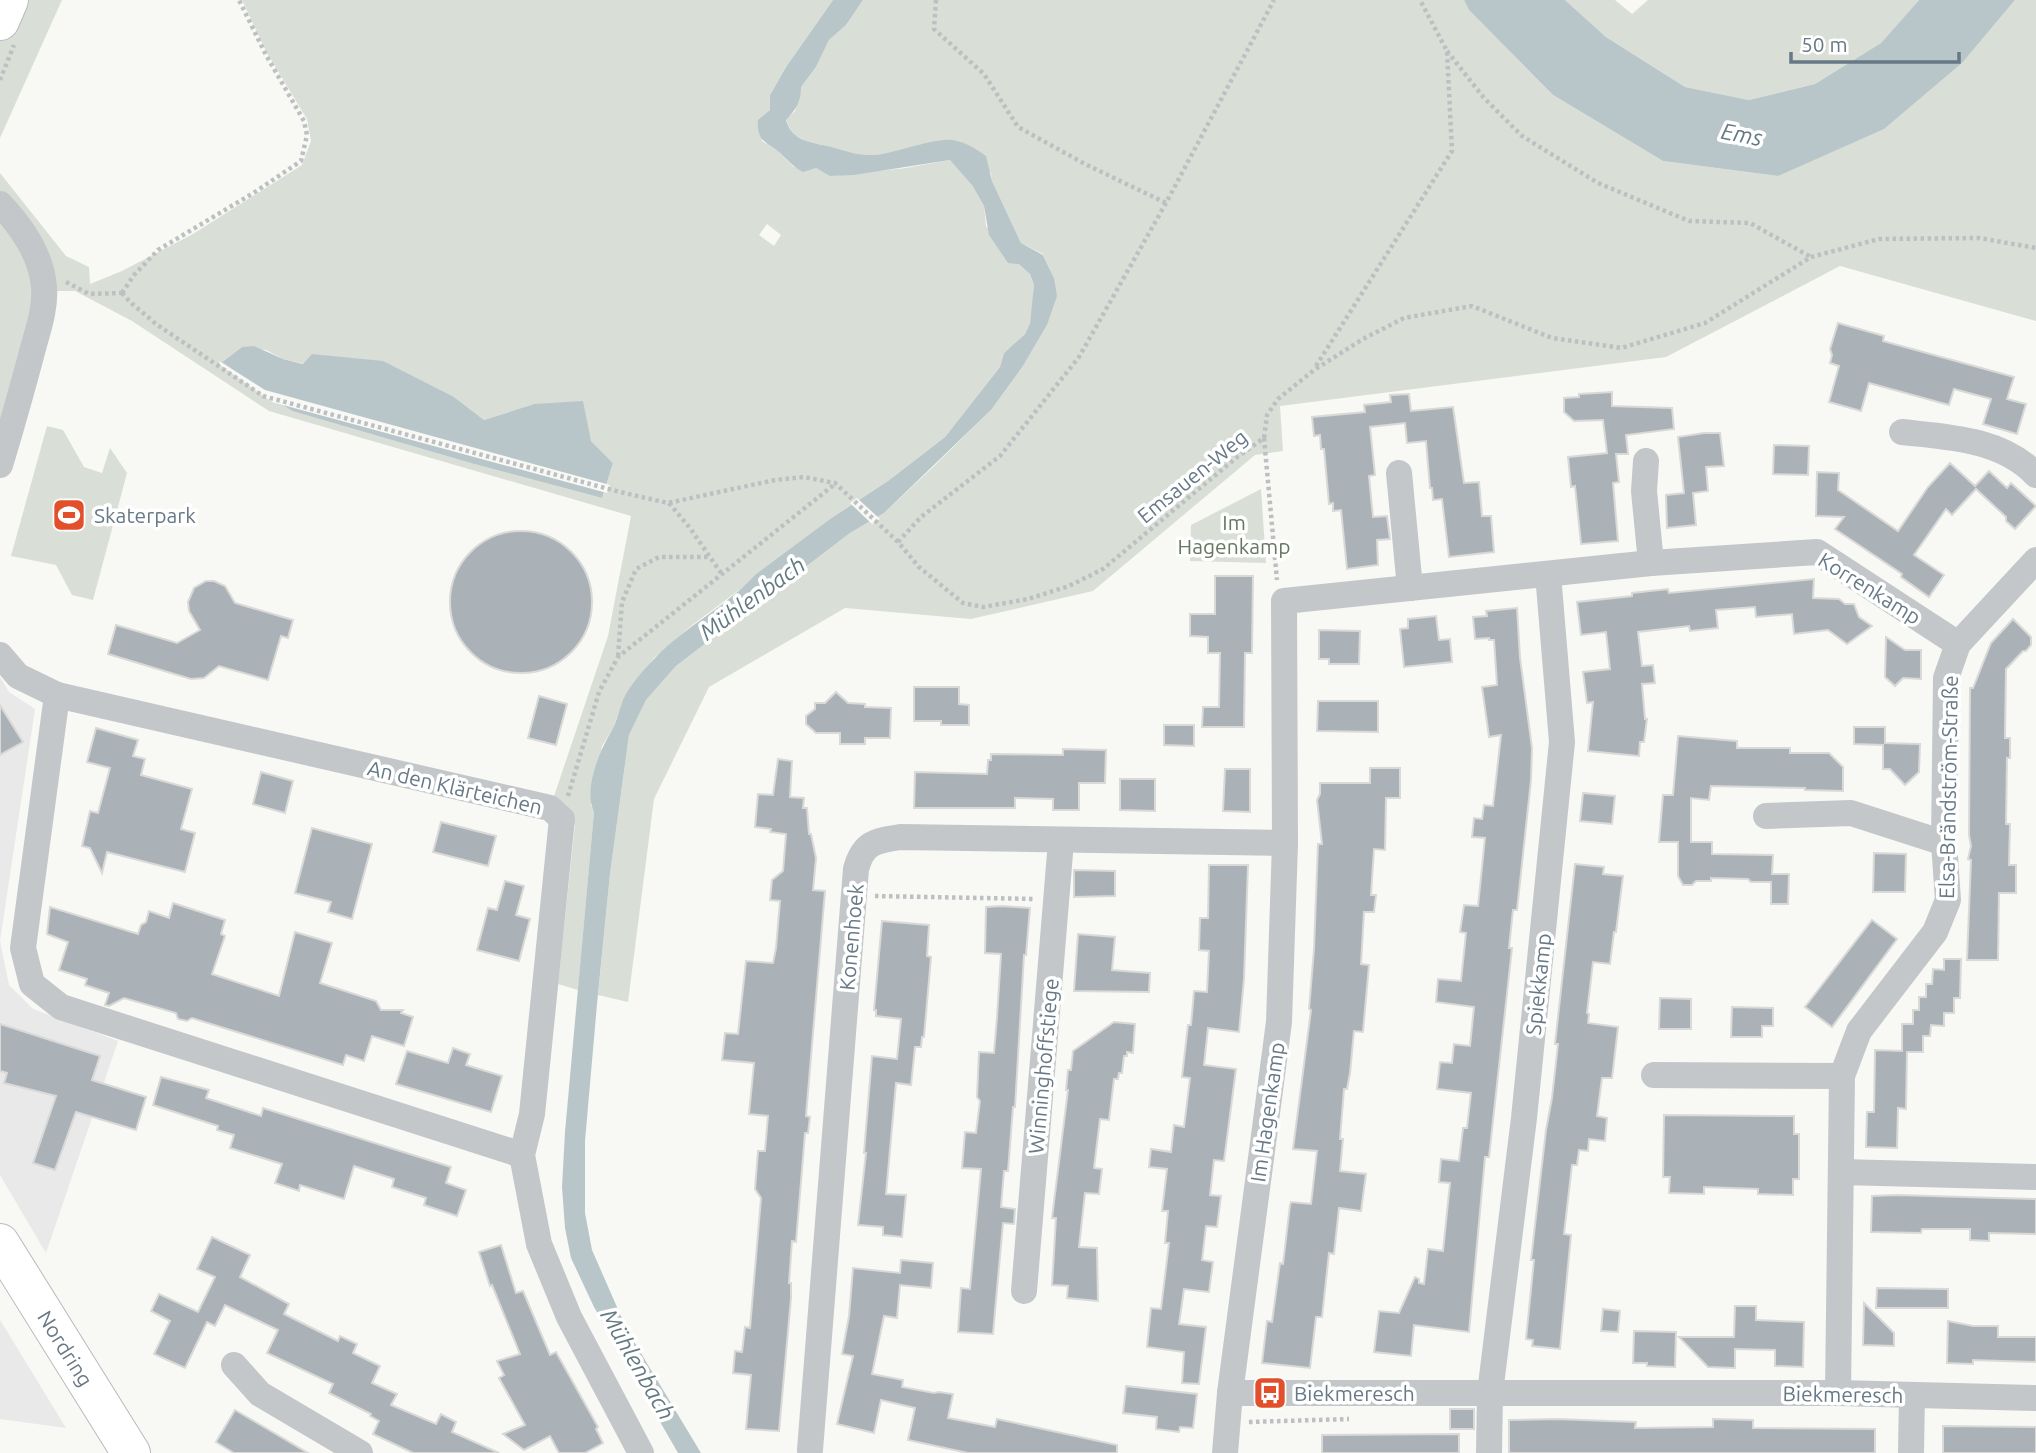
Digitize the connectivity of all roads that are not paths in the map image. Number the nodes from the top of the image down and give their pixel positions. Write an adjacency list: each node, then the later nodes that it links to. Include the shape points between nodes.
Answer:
1 (9, 0): 2 (main road)
2 (0, 22)
3 (0, 204): 6 (street, via 15,220 41,269 44,290)
4 (1902, 432): 8 (street, via 1992,446)
5 (1646, 461): 10 (street)
6 (0, 465)
7 (1399, 473): 12 (street)
8 (2036, 475)
9 (2036, 559): 14 (street, Elsa-Brändström-Straße)
10 (1651, 563): 11 (street, Korrenkamp); 14 (street, Korrenkamp, via 1817,552)
11 (1549, 574): 12 (street, Korrenkamp); 30 (street, Spiekkamp, via 1562,742 1524,1118)
12 (1410, 589): 13 (street, Korrenkamp)
13 (1284, 601): 19 (street, Im Hagenkamp)
14 (1958, 644): 20 (street, Elsa-Brändström-Straße, via 1946,678)
15 (0, 655): 16 (street, An den Klärteichen, via 18,676)
16 (57, 695): 23 (street, via 23,948 32,984 61,1007); 23 (street, An den Klärteichen, via 550,808 562,819 532,1114)
17 (1766, 816): 20 (street, via 1851,813)
18 (1061, 841): 19 (street, Konenhoek); 27 (street, Winninghoffstiege); 34 (street, Konenhoek, via 900,837 876,841 860,853)
19 (1285, 843): 29 (street, Im Hagenkamp, via 1279,1021)
20 (1944, 843): 22 (street, Elsa-Brändström-Straße, via 1948,901 1935,932 1859,1031)
21 (1654, 1075): 22 (street)
22 (1842, 1076): 24 (street, Elsa-Brändström-Straße)
23 (522, 1154): 37 (street, An den Klärteichen, via 539,1244 569,1317)
24 (1841, 1172): 25 (street); 31 (street, Elsa-Brändström-Straße)
25 (2036, 1177)
26 (0, 1243): 35 (main road, Nordring)
27 (1024, 1292)
28 (234, 1365): 36 (street, via 260,1394)
29 (1230, 1392): 30 (street, Biekmeresch); 38 (street, Im Hagenkamp)
30 (1490, 1393): 31 (street, Biekmeresch); 39 (street, Spiekkamp)
31 (1838, 1393): 32 (street, Biekmeresch)
32 (1912, 1395): 33 (street, Biekmeresch); 40 (street)
33 (2036, 1398)
34 (815, 1452)
35 (131, 1453)
36 (360, 1453)
37 (641, 1453)
38 (1225, 1453)
39 (1489, 1453)
40 (1911, 1453)

